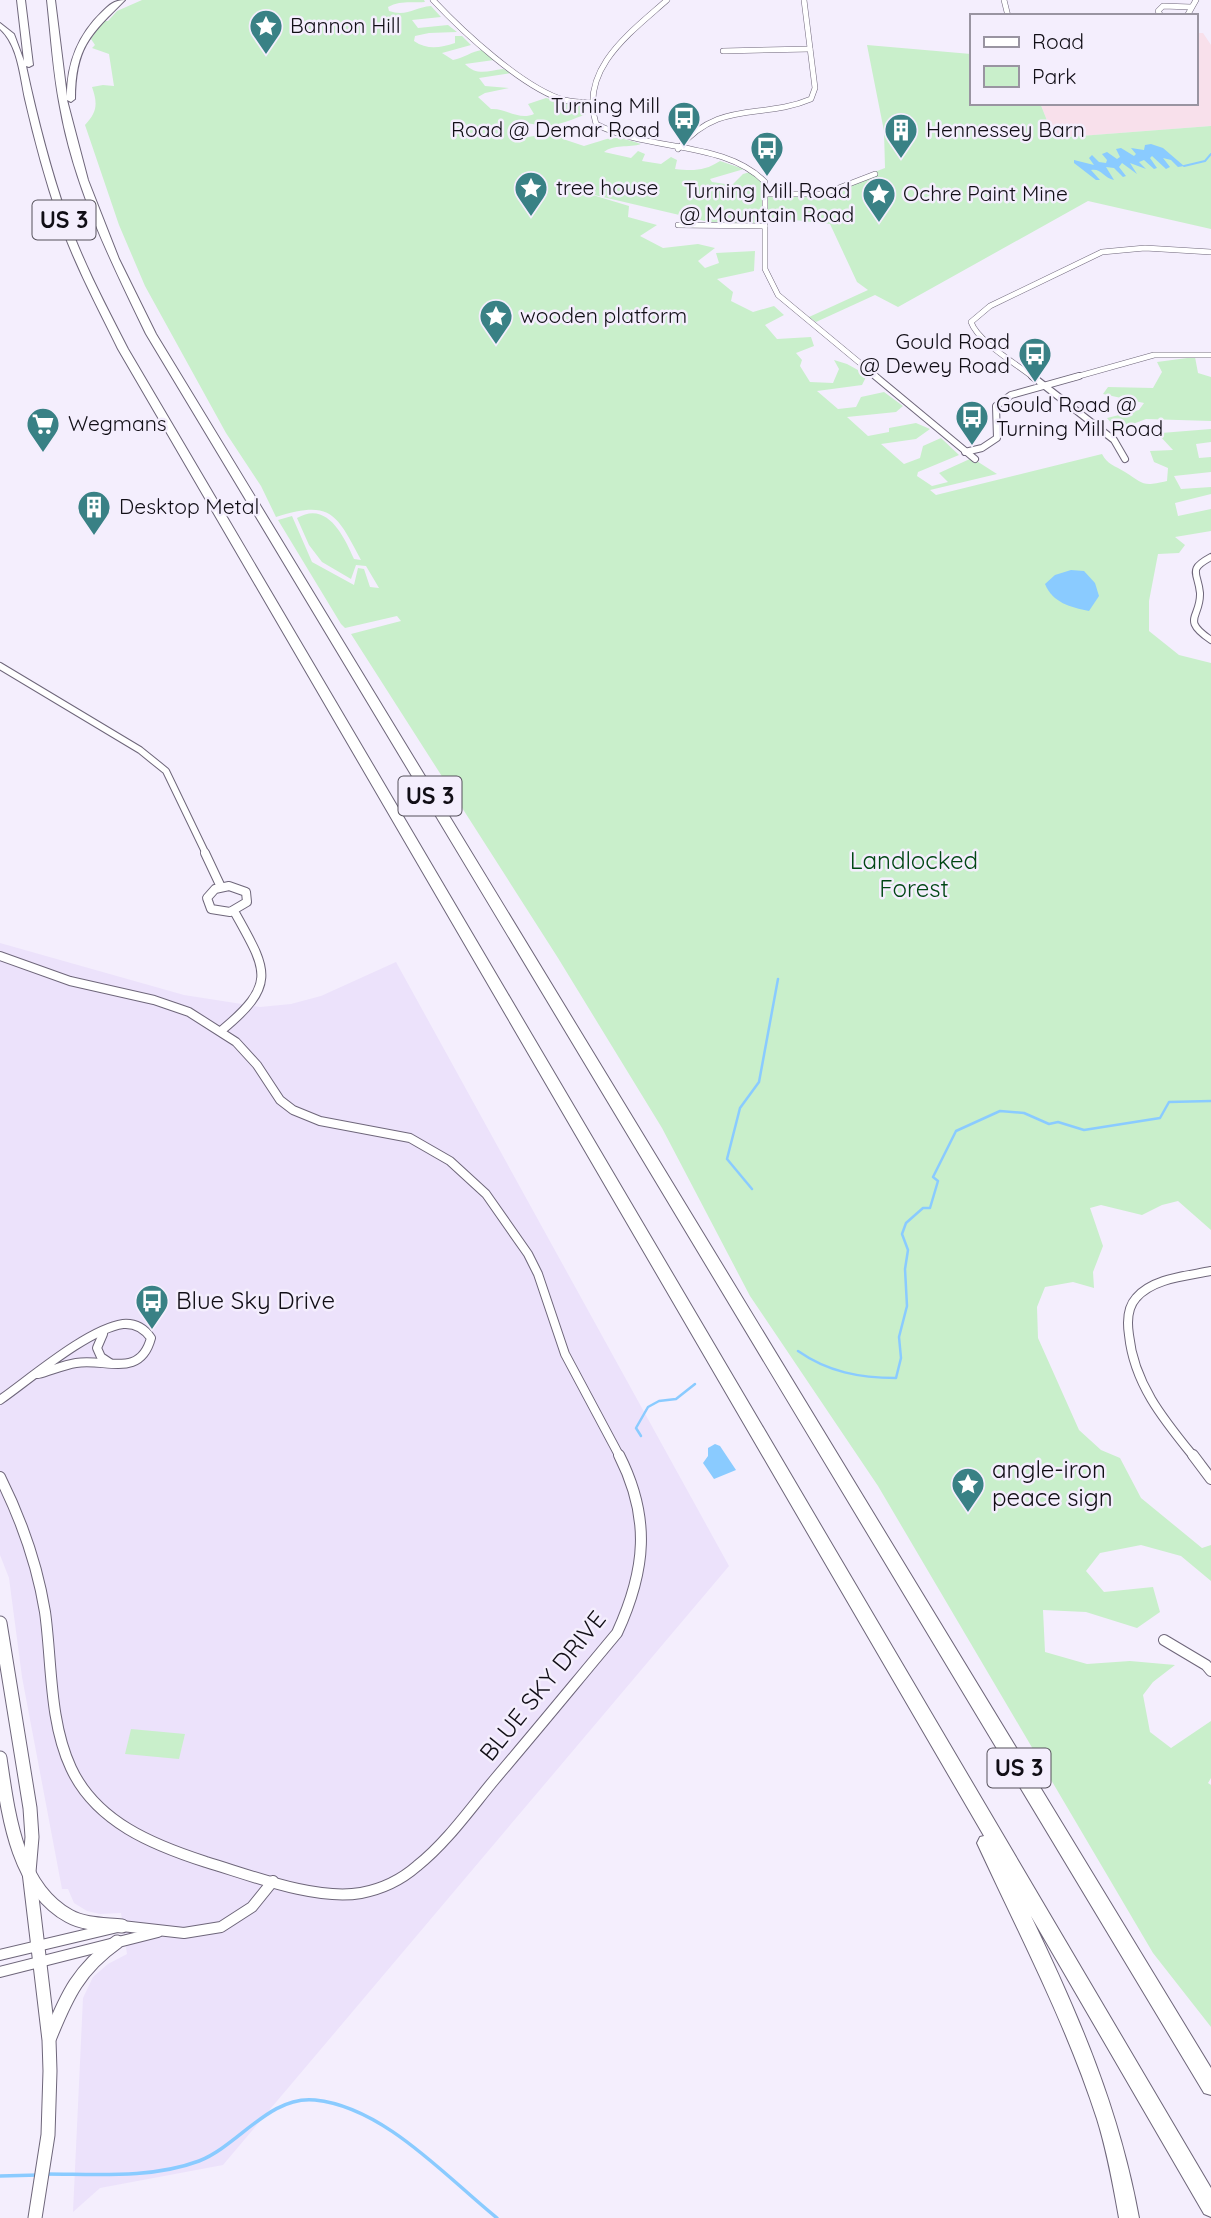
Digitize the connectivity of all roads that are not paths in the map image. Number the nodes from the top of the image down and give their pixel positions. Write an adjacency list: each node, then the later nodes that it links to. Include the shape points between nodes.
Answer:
1 (21, 0): 15 (highway)
2 (51, 0): 16 (highway, US 3, via 60,86)
3 (121, 0): 16 (highway, via 91,27 75,56 70,76)
4 (433, 0): 14 (street, via 466,34 538,88 564,100)
5 (667, 0): 14 (street, via 610,55 594,84)
6 (804, 0): 12 (street)
7 (1196, 0): 8 (street)
8 (1191, 6): 9 (street, via 1163,6); 10 (street)
9 (1160, 14)
10 (1187, 14)
11 (0, 25): 15 (highway, US 3, via 18,51)
12 (810, 49): 13 (street); 17 (street, via 815,88 811,99 724,115)
13 (723, 51)
14 (591, 103): 17 (street, via 594,120 602,129)
15 (37, 124): 46 (highway, US 3, via 75,248 123,349)
16 (71, 125): 57 (highway, US 3, via 101,229 157,345)
17 (678, 149): 19 (street, via 749,167 762,178)
18 (875, 174): 19 (street, via 823,194)
19 (766, 194): 21 (street)
20 (678, 225): 21 (street)
21 (765, 226): 25 (street, via 765,269 778,295)
22 (1211, 252): 24 (street, via 1145,248 1102,252 980,312 971,322 974,330)
23 (1211, 355): 24 (street, via 1154,355)
24 (1043, 385): 25 (street, via 999,402 997,438); 27 (street, via 1114,440)
25 (965, 452): 26 (street)
26 (975, 459)
27 (1125, 459)
28 (1211, 557): 29 (street, via 1194,573 1200,594 1191,616 1199,632)
29 (1211, 639)
30 (0, 666): 31 (street, via 132,745 166,771)
31 (221, 887): 32 (street, via 247,892 247,902); 32 (street, via 210,892 207,904 217,911)
32 (234, 911): 34 (street, via 261,962 263,979 253,1004)
33 (0, 956): 34 (street, BLUE SKY DRIVE, via 65,980 178,1006)
34 (222, 1030): 48 (street, BLUE SKY DRIVE, via 247,1052 288,1108 315,1120 411,1138 457,1165 482,1188 537,1273 571,1368 624,1465 636,1499 643,1550 634,1598 617,1633 413,1872 368,1892 343,1896)
35 (1211, 1271): 41 (street, via 1147,1289 1131,1305 1127,1323 1146,1391)
36 (112, 1328): 37 (street, via 101,1336 97,1348 104,1360); 37 (street, via 136,1325 151,1338 141,1359); 38 (street)
37 (116, 1364): 38 (street, via 77,1363)
38 (38, 1374): 39 (street)
39 (0, 1400)
40 (0, 1477): 48 (street, BLUE SKY DRIVE, via 37,1567 59,1725 75,1776 113,1819 136,1833)
41 (1211, 1479)
42 (0, 1623): 47 (main road, via 30,1808)
43 (1164, 1640): 44 (street)
44 (1211, 1671)
45 (0, 1758): 47 (main road, via 8,1812)
46 (952, 1769): 58 (highway, US 3); 60 (highway, via 1082,2053 1111,2138)
47 (29, 1872): 49 (main road, via 70,1917); 52 (main road)
48 (273, 1881): 50 (street, via 253,1907 221,1927 184,1933)
49 (122, 1926): 50 (street); 52 (street)
50 (161, 1931): 51 (street)
51 (117, 1942): 54 (street); 56 (main road, via 80,1971)
52 (38, 1946): 53 (street); 54 (main road)
53 (0, 1955)
54 (40, 1961): 55 (street); 56 (main road)
55 (0, 1972)
56 (49, 2040): 59 (main road, via 48,2135)
57 (1211, 2086)
58 (1211, 2207)
59 (37, 2210)
60 (1129, 2218)

